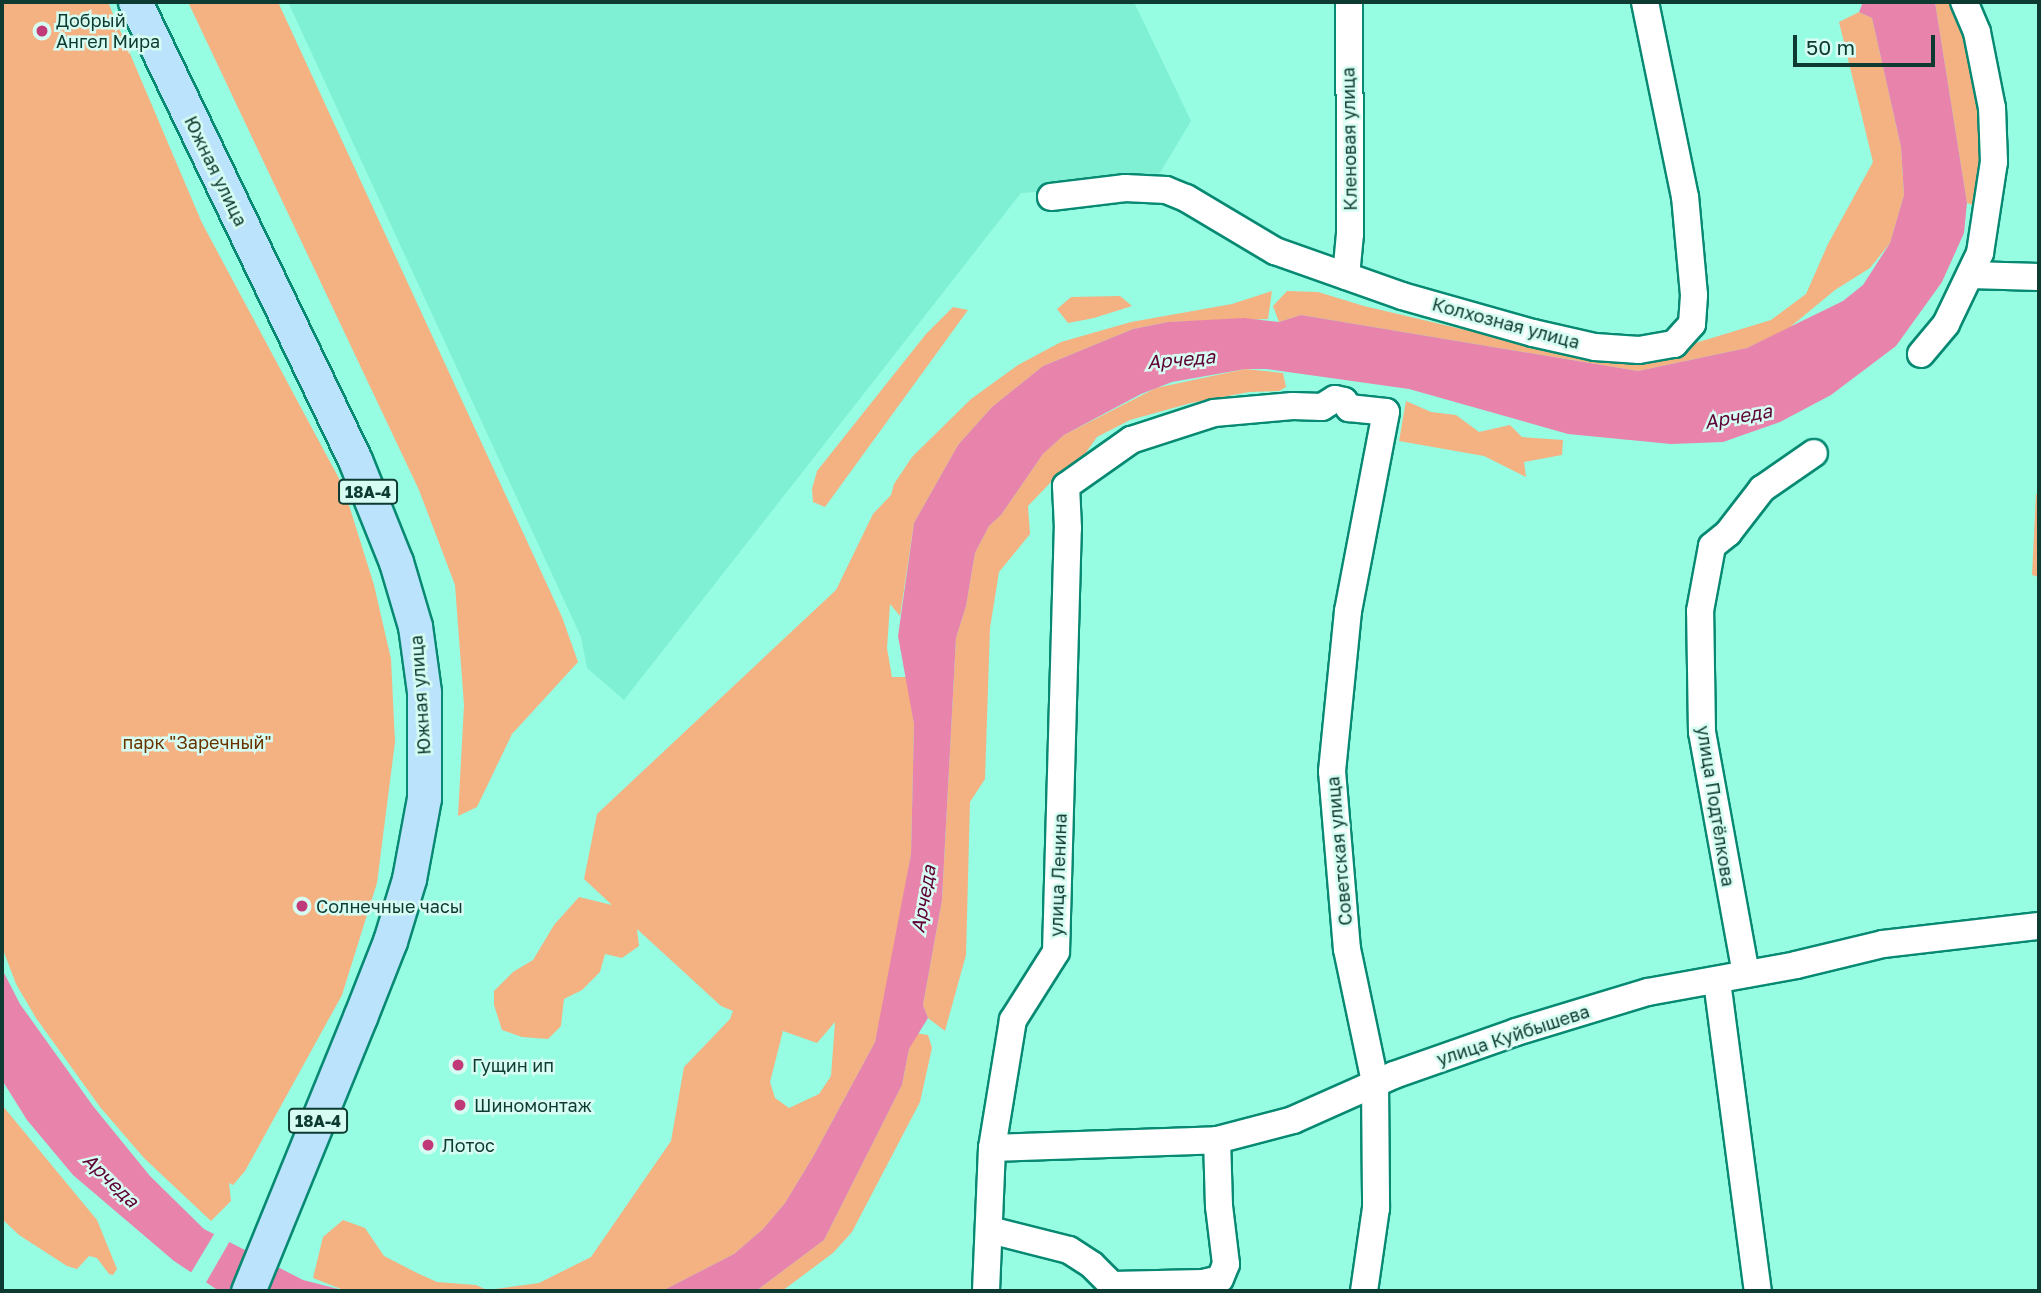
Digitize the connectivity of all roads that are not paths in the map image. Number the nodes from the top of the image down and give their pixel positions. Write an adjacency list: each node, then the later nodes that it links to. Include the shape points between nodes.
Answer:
1 (135, 2): 19 (main road, Южная улица / 18А-4, via 355,460 396,562 415,626 424,692 424,798 409,879 390,941)
2 (1349, 2): 7 (street, Кленовая улица, via 1350,234)
3 (1645, 2): 7 (street, Колхозная улица, via 1685,197 1694,295 1692,324 1674,344 1639,349 1595,347 1533,333)
4 (1964, 2): 6 (street, via 1977,32 1992,108 1994,162 1980,253)
5 (1051, 197): 7 (street, Колхозная улица, via 1125,188 1166,190 1275,251)
6 (1970, 275): 8 (street); 9 (street, via 1946,324)
7 (1346, 276)
8 (2039, 277)
9 (1921, 354)
10 (1386, 412): 15 (street, Советская улица, via 1348,611 1332,772 1347,948); 17 (street, улица Ленина, via 1349,408 1335,399 1322,407 1214,413 1131,440 1066,486 1056,952 1013,1020)
11 (1814, 453): 13 (street, улица Подтёлкова, via 1762,489 1713,546 1700,611 1702,732)
12 (2039, 926): 13 (street, улица Куйбышева, via 1883,944)
13 (1746, 974): 14 (street, улица Куйбышева)
14 (1717, 981): 15 (street, улица Куйбышева, via 1648,992); 22 (street)
15 (1375, 1082): 16 (street, улица Куйбышева, via 1293,1120); 21 (street, Советская улица, via 1376,1208)
16 (1217, 1140): 17 (street, улица Куйбышева); 18 (street, via 1226,1264 1220,1279 1112,1285 1069,1250)
17 (992, 1148): 18 (street, улица Ленина)
18 (990, 1230): 20 (street, улица Ленина)
19 (248, 1291)
20 (986, 1291)
21 (1364, 1291)
22 (1758, 1291)

